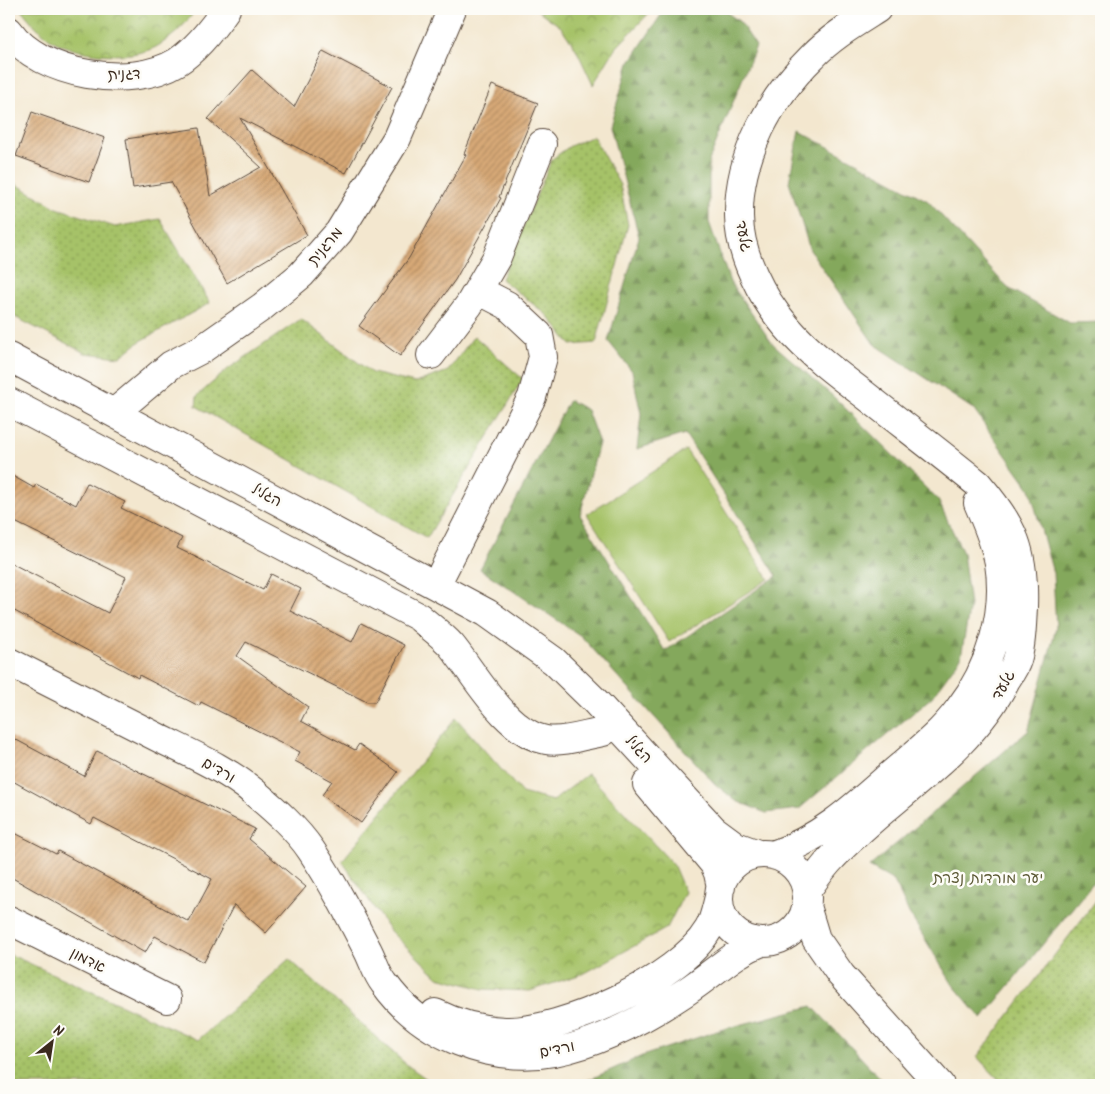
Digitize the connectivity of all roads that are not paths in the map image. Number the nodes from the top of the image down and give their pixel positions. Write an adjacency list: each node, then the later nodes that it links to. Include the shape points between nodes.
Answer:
1 (226, 9): 4 (street, דגנית, via 202,40 176,62 143,75 71,72 40,58)
2 (452, 9): 10 (street, מרגנית, via 397,138 339,232 301,275 262,308 202,349 170,366)
3 (876, 9): 11 (street, גלעד, via 814,55 788,83 767,113 753,143 743,178 739,217 745,251 762,291 785,325 814,356)
4 (9, 31)
5 (542, 144): 6 (street, via 497,256)
6 (478, 290): 7 (street); 12 (street, via 507,304 539,335 543,357 532,397)
7 (431, 356)
8 (9, 357): 10 (street, הגליל)
9 (9, 402): 15 (street, via 419,617 450,644 484,691 507,716 530,734 547,741)
10 (114, 413): 12 (street, הגליל)
11 (924, 441): 16 (street, גלעד, via 975,497 991,534 1002,590 988,657 959,709 937,733 851,810 796,847); 18 (street, גלעד, via 978,484 999,508 1013,536 1022,562 1023,593 1017,660 998,698 978,724 949,755 833,857)
12 (436, 585): 13 (street, הגליל)
13 (523, 637): 15 (street, הגליל); 16 (street, הגליל, via 554,661 594,700 713,829 736,846)
14 (9, 662): 21 (street, ורדים, via 204,761 252,790 311,850)
15 (603, 732): 17 (street, הגליל, via 703,849 718,873)
16 (766, 854): 17 (street, via 743,858 729,869); 18 (street, via 788,861 798,872)
17 (720, 892): 20 (street, via 721,913 734,931 747,939); 21 (street, ורדים, via 709,930 672,967 610,1002 541,1028 506,1031 447,1019 418,1005)
18 (806, 898): 20 (street, via 802,920 792,932); 23 (street, via 816,939)
19 (9, 920): 22 (street, אדמון)
20 (770, 940): 21 (street, ורדים, via 749,947 667,1003 622,1027 553,1052 518,1054 466,1045 406,1010 382,981); 23 (street, via 816,962)
21 (367, 950)
22 (167, 999)
23 (866, 1002): 24 (street)
24 (940, 1085)

